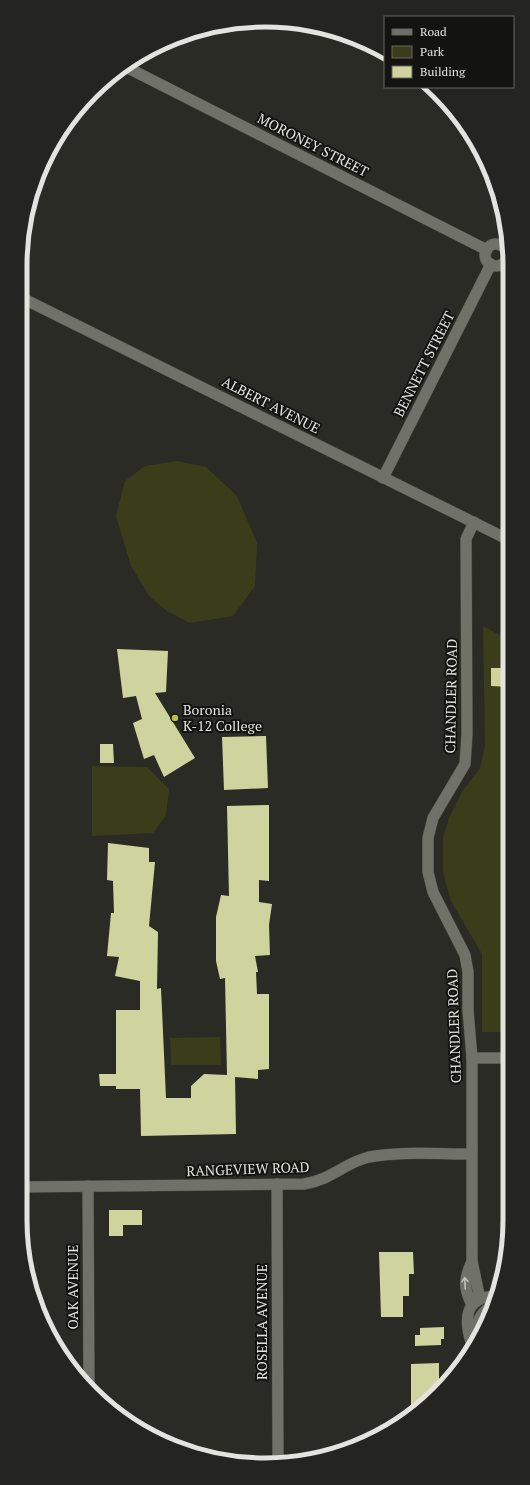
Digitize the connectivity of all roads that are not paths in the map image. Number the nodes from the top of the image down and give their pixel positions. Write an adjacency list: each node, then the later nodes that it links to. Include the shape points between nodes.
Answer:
1 (130, 69): 3 (street, MORONEY STREET)
2 (502, 246): 3 (street, via 494,244)
3 (487, 250): 5 (street, via 486,258)
4 (503, 263): 5 (street)
5 (491, 264): 7 (street, BENNETT STREET)
6 (27, 300): 7 (street, ALBERT AVENUE)
7 (383, 478): 8 (street, ALBERT AVENUE)
8 (474, 522): 9 (street, ALBERT AVENUE); 10 (street, CHANDLER ROAD, via 466,539 465,764 433,818 428,838 428,872 433,892 465,955)
9 (503, 537)
10 (472, 1058): 11 (street); 12 (street, CHANDLER ROAD)
11 (503, 1058)
12 (470, 1154): 13 (street, RANGEVIEW ROAD, via 369,1157 345,1166 318,1182); 17 (street, CHANDLER ROAD, via 472,1261 465,1276 465,1286)
13 (277, 1184): 14 (street, RANGEVIEW ROAD); 23 (street, ROSELLA AVENUE)
14 (88, 1186): 15 (street, RANGEVIEW ROAD); 22 (street, OAK AVENUE)
15 (27, 1187)
16 (490, 1298): 17 (street)
17 (476, 1302): 18 (street); 21 (street, via 468,1314 467,1324)
18 (486, 1310)
19 (483, 1315): 20 (street)
20 (476, 1328)
21 (471, 1339)
22 (89, 1380)
23 (278, 1457)

